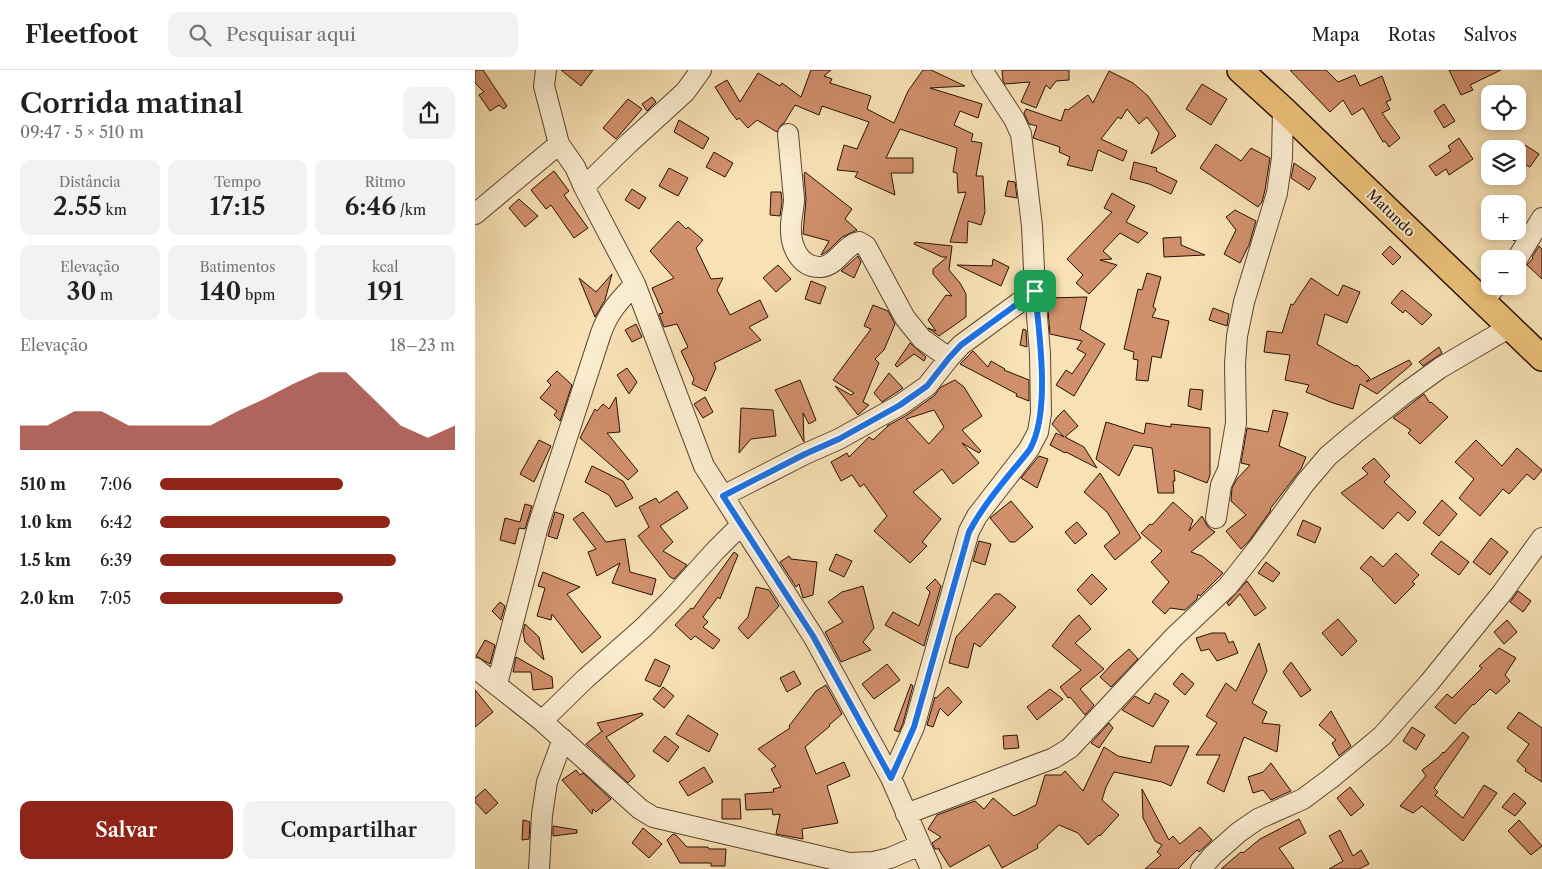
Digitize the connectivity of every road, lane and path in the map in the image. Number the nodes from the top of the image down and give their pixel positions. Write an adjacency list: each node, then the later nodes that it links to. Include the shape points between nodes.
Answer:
1 (531, 70): 5 (street)
2 (701, 70): 9 (street, via 685,92)
3 (982, 70): 15 (street, via 1021,134 1032,226)
4 (1240, 70): 6 (main road, Matundo)
5 (545, 78): 8 (street)
6 (1283, 109): 14 (main road, Matundo); 21 (street, via 1277,193 1237,336 1236,424)
7 (788, 134): 18 (street, via 794,203 791,228 793,248 799,258 809,266 823,267 835,261 853,243 866,246 905,318 922,339)
8 (559, 144): 9 (street); 10 (street)
9 (584, 187): 13 (street)
10 (475, 214)
11 (1542, 218): 12 (street)
12 (1522, 250)
13 (635, 284): 20 (street, via 704,466); 25 (street, via 614,306 601,333 538,526)
14 (1481, 287)
15 (1035, 291): 18 (street, via 961,345); 28 (street, via 1041,354 1038,432 1029,449 977,516 969,532 914,727)
16 (1490, 295): 17 (main road, Matundo)
17 (1510, 327): 19 (main road, Matundo); 29 (street, via 1440,368 1328,456 1228,586 1174,637 1064,753)
18 (949, 358): 20 (street, via 927,386 900,405)
19 (1542, 358)
20 (723, 496): 22 (street)
21 (1216, 518)
22 (741, 525): 26 (street, via 643,628); 28 (street, via 813,636)
23 (1542, 538): 34 (street, via 1502,593 1382,736 1303,798 1258,819 1239,832)
24 (475, 668): 25 (street)
25 (497, 684): 26 (street)
26 (542, 720): 27 (street)
27 (563, 740): 31 (street, via 653,817); 32 (street, via 547,782)
28 (891, 778): 29 (street)
29 (906, 814): 30 (street)
30 (919, 845): 31 (street); 33 (street)
31 (874, 866)
32 (539, 869)
33 (931, 869)
34 (1201, 869)

